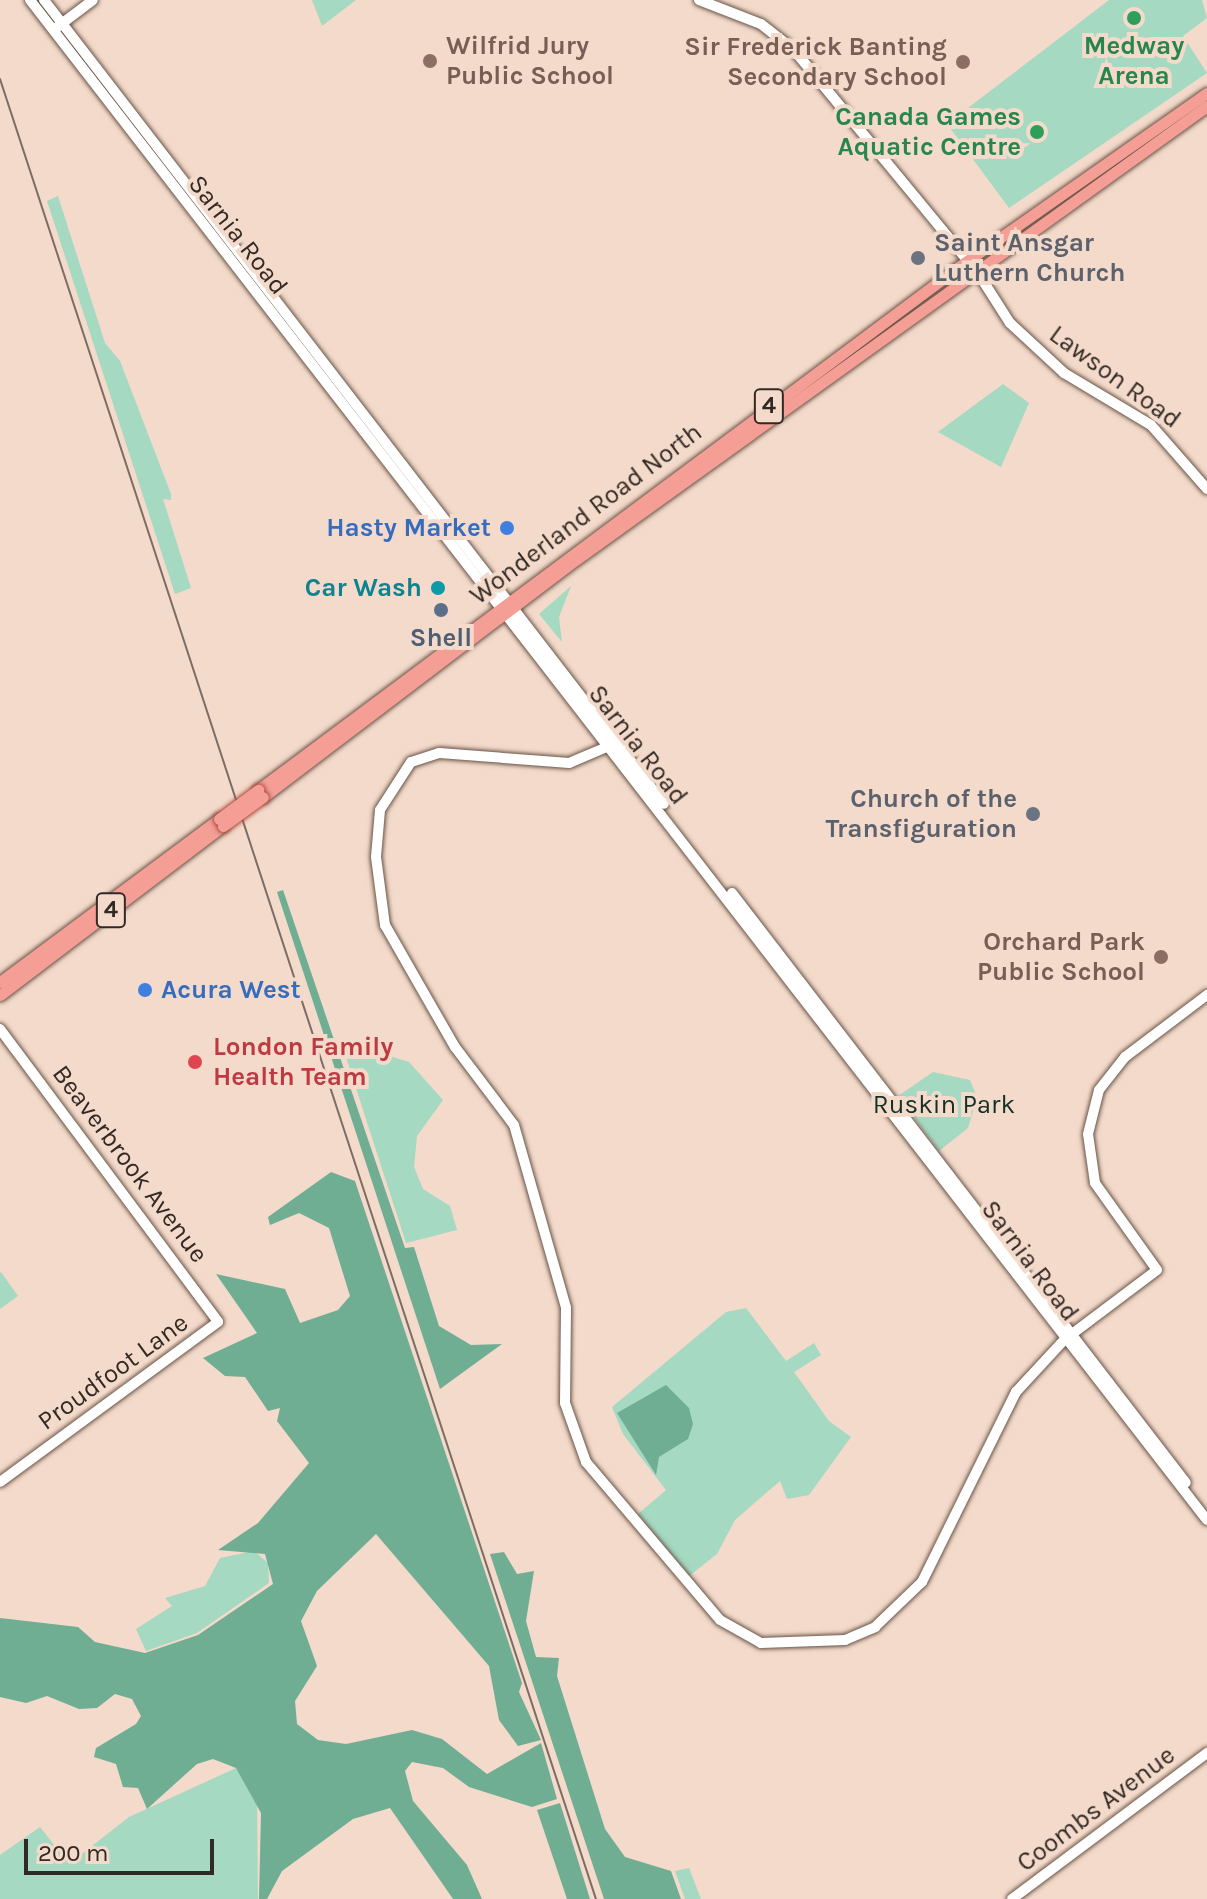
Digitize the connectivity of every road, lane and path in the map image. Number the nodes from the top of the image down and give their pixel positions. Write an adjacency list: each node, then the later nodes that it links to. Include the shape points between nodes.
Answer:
1 (30, 0): 5 (street, Sarnia Road)
2 (44, 0): 5 (street, Sarnia Road)
3 (93, 0): 5 (street)
4 (699, 0): 8 (street, Lawson Road, via 761,24 794,50)
5 (56, 28): 10 (street, Sarnia Road)
6 (1207, 93): 8 (main road, Wonderland Road North / 4)
7 (1207, 106): 8 (main road, Wonderland Road North / 4)
8 (970, 265): 9 (street, Lawson Road, via 1042,357 1151,425); 10 (main road, Wonderland Road North / 4)
9 (1207, 489)
10 (508, 605): 11 (street, Sarnia Road); 12 (main road, Wonderland Road North / 4, bridge); 18 (street, Sarnia Road)
11 (609, 746): 18 (street, Sarnia Road); 18 (street, via 569,763 439,753 411,762 380,810 376,857 385,925 455,1047 514,1125 566,1308 565,1403 586,1462 720,1620 761,1643 845,1640 875,1627 922,1582 1016,1392)
12 (221, 822): 13 (main road, Wonderland Road North / 4); 14 (main road, Wonderland Road North / 4)
13 (0, 982)
14 (0, 995)
15 (1207, 995): 18 (street, via 1125,1057 1090,1113 1089,1160 1106,1205 1157,1270)
16 (0, 1029): 17 (street, Beaverbrook Avenue, via 217,1314)
17 (213, 1326): 19 (street, Proudfoot Lane)
18 (1068, 1338): 20 (street, Sarnia Road); 21 (street, Sarnia Road)
19 (0, 1482)
20 (1207, 1509)
21 (1207, 1520)
22 (1207, 1753): 23 (street, Coombs Avenue)
23 (1012, 1899)

